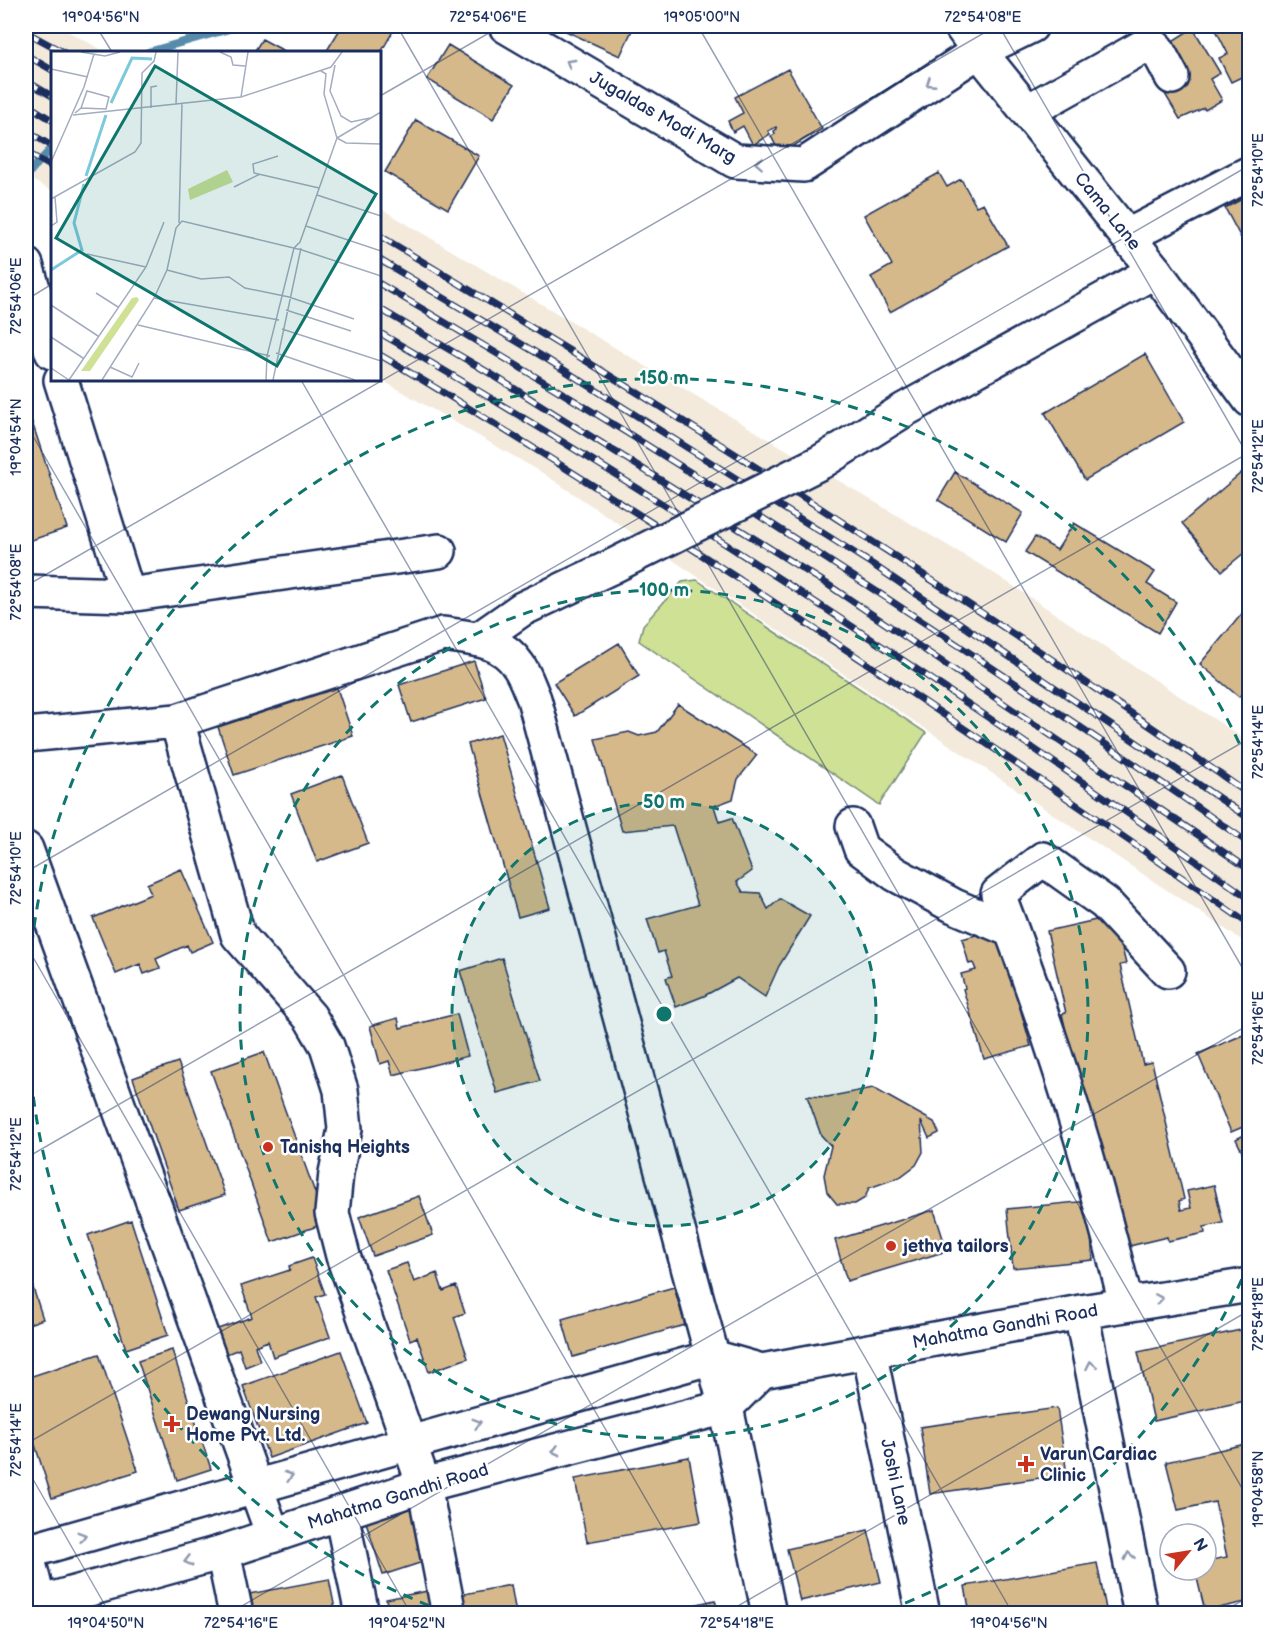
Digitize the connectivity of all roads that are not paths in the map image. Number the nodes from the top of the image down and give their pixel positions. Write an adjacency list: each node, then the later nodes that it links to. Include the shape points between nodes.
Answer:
1 (506, 26): 3 (street, Jugaldas Modi Marg, one-way to 1, via 804,165 735,161)
2 (1031, 26): 3 (street, Jugaldas Modi Marg)
3 (970, 38): 5 (street, Cama Lane)
4 (1172, 77): 5 (street, via 1157,49 1146,45)
5 (1028, 111): 7 (street, Cama Lane)
6 (1250, 173): 7 (street)
7 (1128, 236): 9 (street, Cama Lane)
8 (26, 265): 10 (street)
9 (1155, 270): 12 (street, Cama Lane); 16 (street, bridge, via 904,410 821,462 522,609)
10 (51, 349)
11 (61, 381): 15 (street)
12 (1250, 400)
13 (439, 551): 15 (street)
14 (26, 592): 15 (street)
15 (128, 595)
16 (479, 639): 17 (street, via 443,634); 27 (street, via 500,648 518,664 534,699)
17 (177, 721): 18 (street); 34 (street, via 238,935 310,1017 327,1046 341,1090 345,1129 332,1213 343,1256)
18 (26, 735)
19 (853, 826): 21 (street, via 861,849 895,874 954,906)
20 (26, 849): 36 (street)
21 (1011, 930): 22 (street, via 998,894 1043,859 1105,903); 24 (street, via 1071,1106)
22 (1168, 971)
23 (1250, 1284): 24 (street, Mahatma Gandhi Road, one-way to 23)
24 (1126, 1304): 25 (street, Mahatma Gandhi Road)
25 (1081, 1312): 26 (street, Mahatma Gandhi Road); 48 (street, one-way to 25)
26 (868, 1351): 28 (street, Mahatma Gandhi Road); 47 (street, Joshi Lane)
27 (713, 1357): 28 (street, Mahatma Gandhi Road); 29 (street); 31 (street)
28 (762, 1371): 31 (street)
29 (649, 1375): 30 (street); 32 (street)
30 (586, 1392): 33 (street); 34 (street, one-way to 30)
31 (726, 1407): 32 (street, Mahatma Gandhi Road); 46 (street)
32 (662, 1423): 33 (street, Mahatma Gandhi Road)
33 (598, 1440): 35 (street, Mahatma Gandhi Road, one-way to 35)
34 (409, 1442): 35 (street); 36 (street, one-way to 34)
35 (424, 1485): 37 (street, Mahatma Gandhi Road); 45 (street)
36 (256, 1486): 38 (street); 39 (street, one-way to 36)
37 (341, 1513): 38 (street, Mahatma Gandhi Road); 44 (street)
38 (273, 1534): 40 (street, Mahatma Gandhi Road)
39 (26, 1552): 42 (street)
40 (223, 1552): 41 (street, Mahatma Gandhi Road, one-way to 41); 43 (street)
41 (73, 1604): 42 (street, Mahatma Gandhi Road)
42 (32, 1607)
43 (236, 1614)
44 (362, 1614)
45 (449, 1614)
46 (769, 1614)
47 (923, 1614)
48 (1141, 1614)

